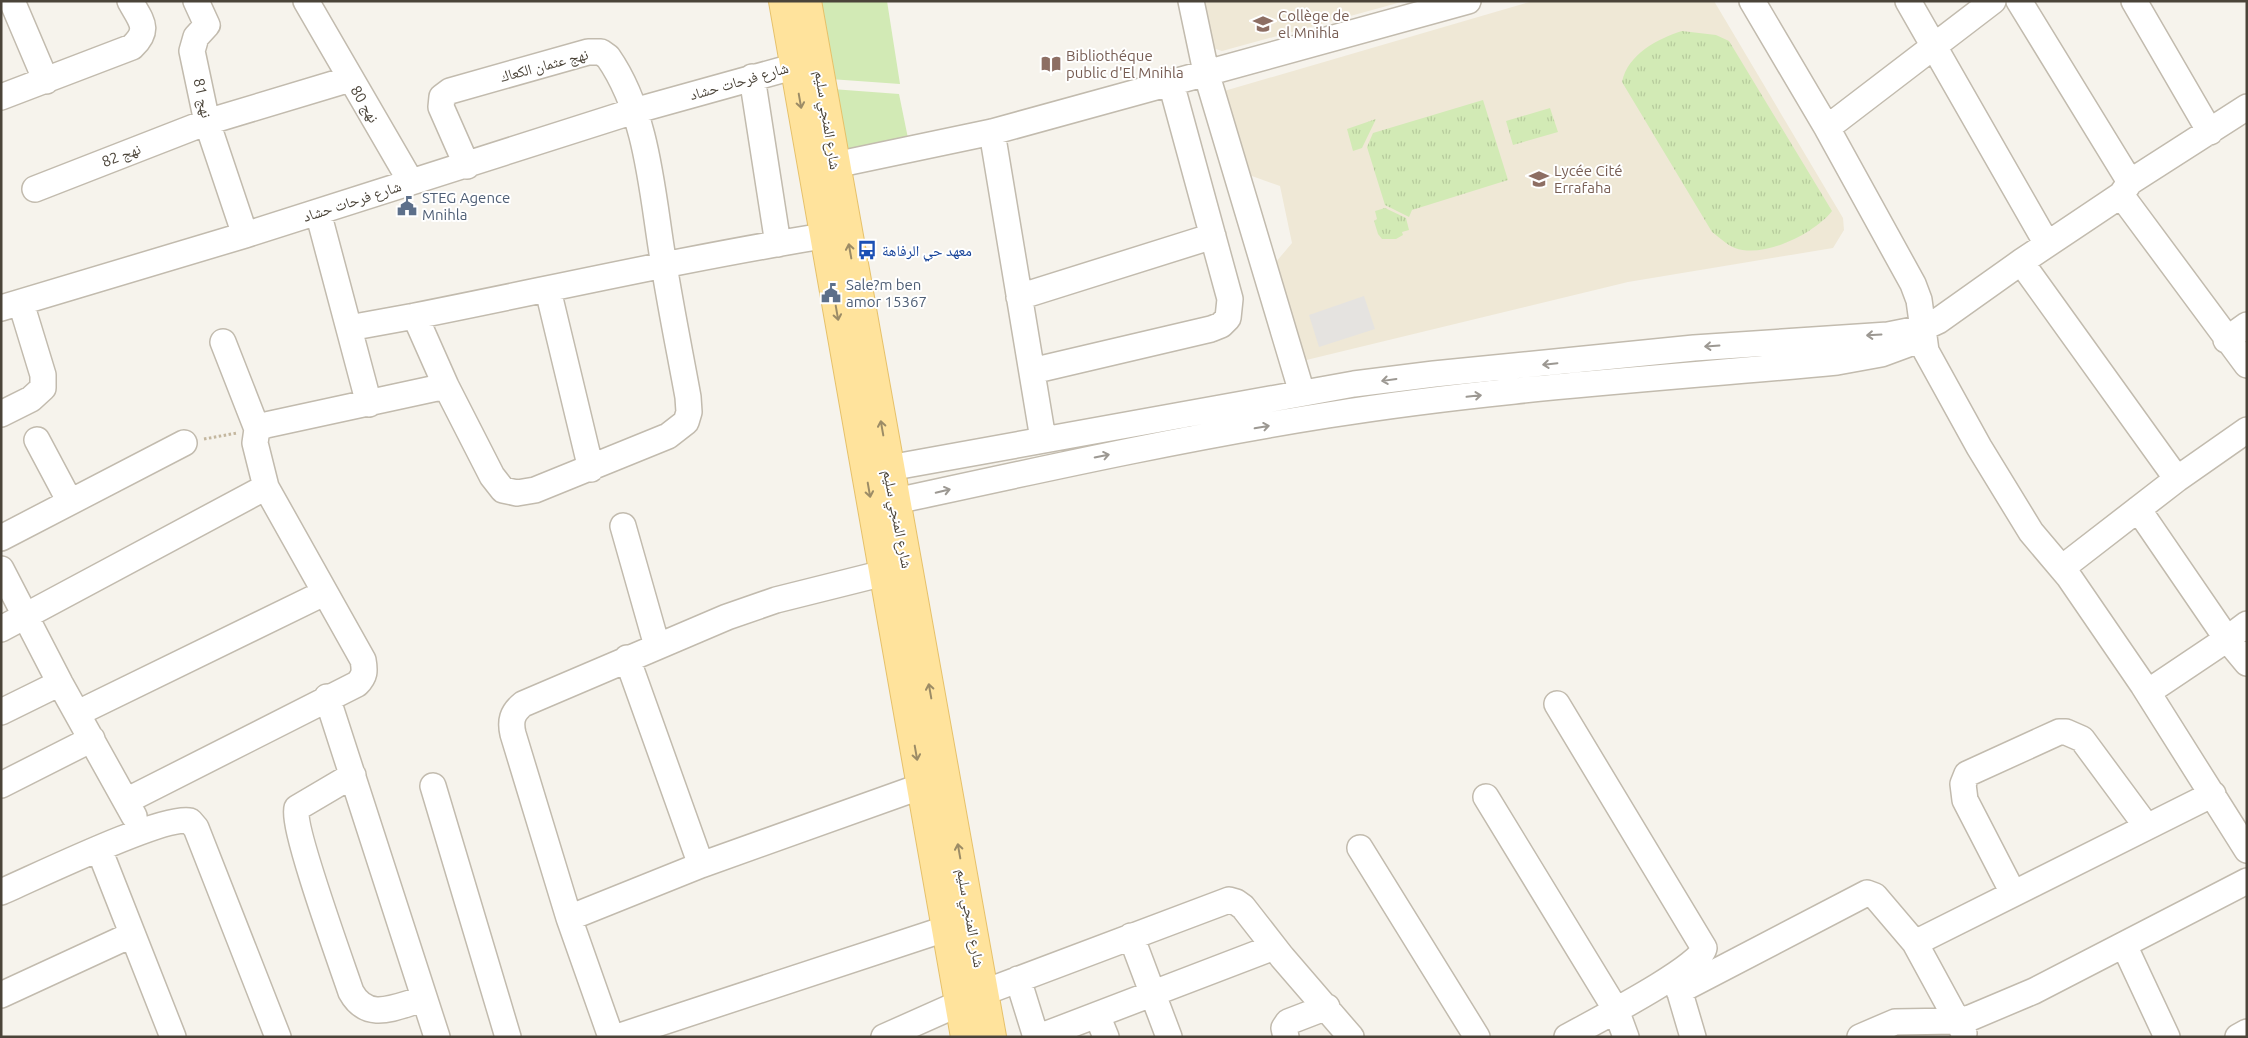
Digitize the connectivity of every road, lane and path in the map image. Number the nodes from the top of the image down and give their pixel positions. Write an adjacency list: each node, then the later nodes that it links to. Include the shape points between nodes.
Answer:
1 (12, 1): 19 (street)
2 (306, 1): 18 (street, نهج 80)
3 (783, 1): 15 (main road, شارع المنجي سليم)
4 (807, 1): 15 (main road, شارع المنجي سليم)
5 (1191, 1): 16 (street)
6 (1468, 1): 16 (street)
7 (1752, 1): 25 (street)
8 (1908, 1): 14 (street)
9 (1993, 1): 14 (street)
10 (2019, 1): 32 (street)
11 (2134, 1): 27 (street)
12 (200, 8): 24 (street, نهج 81, via 207,25 196,37 192,51)
13 (136, 12): 19 (street, via 142,38 132,47)
14 (1935, 47): 25 (street); 38 (street)
15 (806, 63): 17 (street, شارع فرحات حشاد); 28 (main road, شارع المنجي سليم); 35 (main road, شارع المنجي سليم, one-way to 35)
16 (1206, 72): 20 (street); 54 (street)
17 (752, 77): 23 (street, شارع فرحات حشاد); 37 (street)
18 (350, 79): 24 (street, نهج 82); 30 (street, نهج 80)
19 (46, 81): 21 (street)
20 (1171, 83): 26 (street); 36 (street)
21 (1, 98)
22 (2247, 107): 27 (street)
23 (634, 111): 29 (street, شارع فرحات حشاد); 29 (street, نهج عثمان الكعاك, via 613,64 601,52 588,52 450,91 440,102); 40 (street, via 647,164)
24 (207, 122): 31 (street, نهج 82); 34 (street, نهج 81)
25 (1826, 128): 47 (street, via 1913,284)
26 (992, 132): 28 (street); 42 (street)
27 (2210, 132): 32 (street)
28 (835, 165): 63 (main road, شارع المنجي سليم, one-way to 28)
29 (466, 166): 30 (street, شارع فرحات حشاد)
30 (411, 182): 33 (street, شارع فرحات حشاد)
31 (36, 188)
32 (2125, 189): 38 (street); 48 (street)
33 (318, 212): 34 (street, شارع فرحات حشاد); 46 (street)
34 (245, 235): 43 (street, شارع فرحات حشاد)
35 (823, 236): 37 (street); 74 (main road, شارع المنجي سليم, one-way to 74)
36 (1213, 236): 42 (street); 51 (street, via 1230,299 1228,318 1221,325)
37 (778, 244): 40 (street)
38 (2047, 244): 39 (street)
39 (2021, 262): 47 (street); 65 (street)
40 (664, 266): 41 (street); 64 (street, via 688,397 686,422 668,436)
41 (548, 290): 44 (street); 64 (street)
42 (1019, 297): 51 (street)
43 (11, 306): 57 (street, via 43,374 43,388)
44 (415, 316): 46 (street); 53 (street)
45 (2247, 325): 48 (street)
46 (349, 328): 56 (street)
47 (1929, 329): 52 (street, one-way to 52); 55 (street, one-way to 47, via 1837,362 1912,345); 72 (street, via 1926,351 1931,361 2031,532)
48 (2226, 340): 50 (street)
49 (223, 342): 58 (street)
50 (2247, 365)
51 (1032, 371): 60 (street)
52 (1434, 374): 54 (street, one-way to 54); 55 (street)
53 (446, 386): 56 (street); 64 (street, via 492,476 503,490 517,493 535,490)
54 (1302, 393): 60 (street)
55 (1438, 399): 68 (street, one-way to 55, via 1101,456 1328,415)
56 (370, 404): 58 (street)
57 (1, 414)
58 (257, 429): 62 (path); 66 (street, via 255,443)
59 (2247, 430): 65 (street)
60 (1043, 439): 63 (street)
61 (38, 440): 67 (street)
62 (184, 443): 67 (street)
63 (889, 468): 68 (main road, شارع المنجي سليم)
64 (591, 469)
65 (2177, 479): 69 (street)
66 (266, 487): 75 (street); 76 (street)
67 (70, 502): 71 (street)
68 (896, 502): 115 (main road, شارع المنجي سليم, one-way to 68)
69 (2138, 509): 72 (street); 79 (street)
70 (623, 526): 80 (street)
71 (1, 538)
72 (2062, 568): 84 (street)
73 (1, 569): 76 (street)
74 (884, 573): 80 (street, via 776,600); 93 (main road, شارع المنجي سليم, one-way to 93)
75 (324, 593): 85 (street, via 363,660 365,670 357,684); 88 (street)
76 (26, 617): 78 (street); 83 (street)
77 (2247, 624): 79 (street)
78 (1, 629)
79 (2227, 639): 82 (street); 84 (street)
80 (657, 646): 81 (street)
81 (627, 658): 102 (street); 106 (street, via 522,704 512,717 513,734)
82 (2247, 663)
83 (60, 683): 87 (street); 88 (street)
84 (2148, 692): 94 (street)
85 (327, 697): 90 (street); 96 (street)
86 (1557, 704): 114 (street, via 1702,941 1701,957)
87 (1, 712)
88 (78, 714): 89 (street)
89 (92, 739): 91 (street); 96 (street)
90 (353, 775): 118 (street); 118 (street, via 297,808 296,820 303,847 357,1003 364,1009 376,1011)
91 (1, 785)
92 (433, 786): 129 (street)
93 (922, 786): 102 (street); 107 (main road, شارع المنجي سليم)
94 (2213, 794): 97 (street); 101 (street)
95 (1486, 797): 121 (street)
96 (126, 801): 98 (street)
97 (2147, 827): 105 (street); 105 (street, via 2082,739 2066,732 1967,774 1963,784 1965,800)
98 (142, 830): 100 (street); 127 (street, via 183,819 196,828)
99 (1360, 848): 139 (street)
100 (99, 849): 104 (street); 108 (street)
101 (2247, 850)
102 (701, 864): 106 (street)
103 (2247, 881): 111 (street)
104 (1, 892)
105 (2014, 893): 110 (street)
106 (569, 918): 130 (street)
107 (945, 929): 119 (main road, شارع المنجي سليم); 131 (street)
108 (131, 935): 117 (street); 126 (street)
109 (1131, 936): 112 (street, via 1229,900 1243,906); 113 (street); 116 (street)
110 (1915, 943): 114 (street, via 1875,896 1867,893); 124 (street)
111 (2124, 945): 124 (street, via 2034,991 1970,1018); 144 (street)
112 (1274, 948): 116 (street); 120 (street)
113 (1018, 979): 115 (street); 135 (street)
114 (1677, 984): 121 (street); 142 (street)
115 (985, 992): 119 (street); 134 (main road, شارع المنجي سليم)
116 (1154, 994): 122 (street); 136 (street)
117 (1, 995)
118 (424, 999): 128 (street)
119 (960, 1002): 132 (street); 133 (main road, شارع المنجي سليم)
120 (1326, 1008): 137 (street, via 1288,1022 1284,1028); 138 (street)
121 (1616, 1010): 140 (street); 141 (street)
122 (1102, 1026): 135 (street)
123 (1899, 1029): 124 (street); 143 (street)
124 (1961, 1029)
125 (2247, 1032): 145 (street)
126 (173, 1037)
127 (278, 1037)
128 (437, 1037)
129 (508, 1037)
130 (611, 1037)
131 (617, 1037)
132 (884, 1037)
133 (965, 1037)
134 (992, 1037)
135 (1038, 1037)
136 (1169, 1037)
137 (1286, 1037)
138 (1351, 1037)
139 (1477, 1037)
140 (1567, 1037)
141 (1626, 1037)
142 (1693, 1037)
143 (1860, 1037)
144 (2167, 1037)
145 (2238, 1037)

